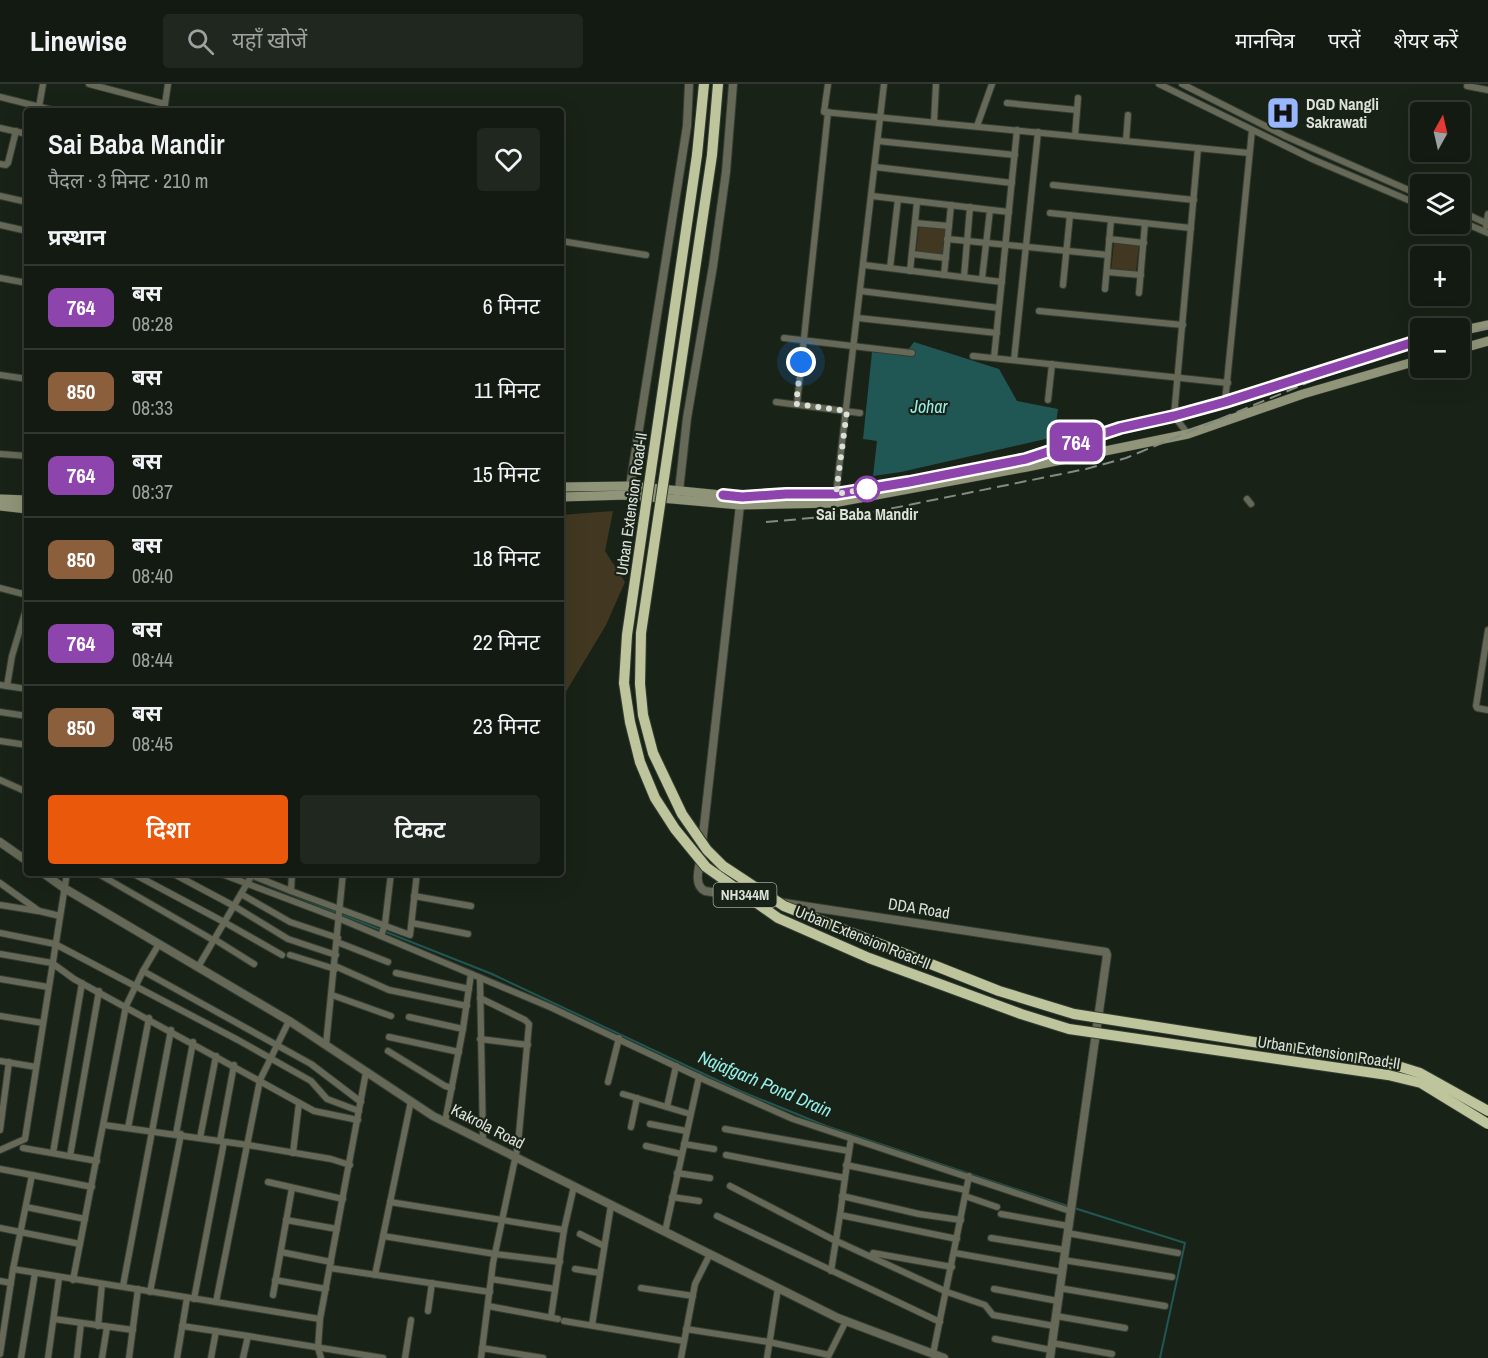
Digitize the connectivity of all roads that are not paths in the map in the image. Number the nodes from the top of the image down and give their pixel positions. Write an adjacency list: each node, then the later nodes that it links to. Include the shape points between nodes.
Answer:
1 (43, 84): 19 (street)
2 (89, 84): 21 (street)
3 (168, 84): 21 (street)
4 (689, 84): 132 (street, via 687,126)
5 (704, 84): 251 (highway, Urban Extension Road-II / NH344M, bridge, via 698,155 627,635 624,683 640,762 655,798 675,829 706,867 778,918 869,958 1021,1014 1069,1029 1388,1075 1421,1083)
6 (718, 84): 246 (highway, Urban Extension Road-II / NH344M, bridge, via 712,155 641,633 640,684 652,753 682,814 707,850 723,866 784,906 999,991 1074,1014 1388,1063 1420,1073)
7 (733, 84): 134 (street, via 715,255 687,418)
8 (828, 84): 23 (street, via 824,112)
9 (885, 84): 25 (street)
10 (936, 84): 26 (street)
11 (992, 84): 27 (street)
12 (1159, 84): 30 (street)
13 (1182, 84): 44 (street, via 1285,136)
14 (1467, 87): 15 (street)
15 (1488, 90)
16 (0, 98): 19 (street)
17 (1078, 98): 22 (street)
18 (1007, 103): 22 (street)
19 (39, 107): 20 (street)
20 (43, 108)
21 (164, 108)
22 (1077, 110): 34 (street)
23 (828, 112): 25 (street); 106 (street)
24 (1128, 115): 36 (street)
25 (881, 117): 26 (street); 35 (street)
26 (934, 122): 27 (street)
27 (977, 126): 29 (street)
28 (0, 128): 31 (street)
29 (1017, 130): 32 (street); 39 (street)
30 (1252, 130): 38 (street); 50 (street)
31 (16, 131): 33 (street); 40 (street, via 8,164)
32 (1038, 132): 34 (street); 77 (street)
33 (24, 133)
34 (1075, 136): 36 (street)
35 (878, 141): 39 (street); 41 (street)
36 (1126, 141): 37 (street)
37 (1198, 148): 38 (street); 48 (street)
38 (1249, 153): 121 (street)
39 (1015, 155): 42 (street)
40 (0, 164)
41 (875, 168): 42 (street); 46 (street)
42 (1012, 183): 55 (street)
43 (1053, 185): 48 (street)
44 (1410, 191)
45 (0, 196): 49 (street)
46 (872, 196): 47 (street); 83 (street)
47 (898, 199): 51 (street); 84 (street)
48 (1194, 200): 67 (street)
49 (24, 201)
50 (1410, 201)
51 (917, 202): 52 (street); 61 (street)
52 (951, 205): 53 (street); 66 (street)
53 (970, 207): 54 (street); 72 (street)
54 (990, 210): 55 (street); 74 (street)
55 (1009, 212): 76 (street)
56 (1050, 213): 58 (street)
57 (1488, 214): 63 (street)
58 (1070, 215): 60 (street); 78 (street)
59 (1470, 215): 63 (street)
60 (1111, 220): 62 (street); 71 (street)
61 (915, 223): 66 (street); 79 (street)
62 (1145, 223): 67 (street); 75 (street)
63 (1487, 223): 69 (street)
64 (0, 225): 68 (street)
65 (1470, 225): 69 (street)
66 (949, 226): 70 (street)
67 (1191, 228): 102 (street)
68 (24, 230)
69 (1487, 233)
70 (947, 239): 72 (street); 82 (street)
71 (1110, 239): 75 (street); 81 (street)
72 (967, 241): 74 (street); 89 (street)
73 (564, 242): 80 (street)
74 (986, 243): 76 (street); 91 (street)
75 (1144, 243): 88 (street)
76 (1006, 245): 77 (street); 93 (street)
77 (1026, 247): 78 (street); 114 (street)
78 (1066, 251): 81 (street); 94 (street)
79 (912, 254): 82 (street); 85 (street)
80 (646, 255)
81 (1108, 255): 86 (street)
82 (946, 258): 87 (street)
83 (864, 265): 84 (street); 96 (street)
84 (890, 268): 85 (street)
85 (910, 271): 87 (street)
86 (1107, 272): 88 (street); 95 (street)
87 (944, 275): 89 (street)
88 (1141, 275): 97 (street)
89 (964, 277): 91 (street)
90 (0, 278): 92 (street)
91 (982, 279): 93 (street)
92 (24, 282)
93 (1002, 282): 98 (street)
94 (1063, 285)
95 (1105, 289)
96 (861, 291): 98 (street); 100 (street)
97 (1139, 293)
98 (999, 308): 104 (street)
99 (1039, 311): 102 (street)
100 (858, 318): 104 (street); 109 (street)
101 (1488, 324): 103 (main road)
102 (1183, 325): 118 (street)
103 (1470, 328)
104 (997, 333): 113 (street)
105 (784, 338): 106 (street)
106 (803, 340): 109 (street); 125 (street)
107 (1488, 341): 110 (main road)
108 (1410, 343): 124 (main road)
109 (854, 346): 111 (street); 126 (street)
110 (1470, 346)
111 (912, 353)
112 (973, 356): 113 (street)
113 (994, 358): 114 (street)
114 (1014, 360): 116 (street)
115 (1410, 363): 129 (main road, via 1303,394)
116 (1052, 364): 118 (street); 122 (street)
117 (0, 375): 119 (street); 120 (street)
118 (1178, 378): 121 (street); 128 (street)
119 (24, 379)
120 (0, 381)
121 (1228, 383): 124 (street)
122 (1048, 400)
123 (776, 402): 125 (street)
124 (1225, 402): 128 (main road)
125 (796, 404): 126 (street)
126 (847, 411): 127 (street); 135 (street)
127 (860, 413)
128 (1174, 416): 129 (street); 135 (main road, via 1120,428 1026,459)
129 (1188, 434): 140 (main road, via 833,503)
130 (0, 454): 131 (street)
131 (24, 456)
132 (630, 486): 133 (main road); 134 (main road)
133 (564, 487)
134 (679, 491): 135 (main road, via 742,497)
135 (836, 494)
136 (564, 497): 140 (main road, via 627,495)
137 (0, 499): 138 (main road)
138 (24, 500)
139 (0, 506): 141 (main road)
140 (739, 506): 300 (street, DDA Road, via 698,885 705,891 1106,952)
141 (24, 509)
142 (0, 588): 143 (street)
143 (24, 593)
144 (24, 616): 146 (street)
145 (1488, 630): 148 (street, via 1476,706)
146 (4, 685): 147 (street)
147 (24, 688)
148 (1488, 710)
149 (0, 712): 150 (street)
150 (24, 716)
151 (0, 741): 152 (street)
152 (24, 745)
153 (0, 780): 154 (street)
154 (24, 791)
155 (0, 842): 156 (street)
156 (24, 859)
157 (47, 876): 168 (street, Kakrola Road)
158 (66, 876): 168 (street)
159 (102, 876): 183 (street)
160 (138, 876): 178 (street)
161 (178, 876): 173 (street)
162 (292, 876): 169 (street)
163 (343, 876): 176 (street)
164 (391, 876): 180 (street)
165 (417, 876): 171 (street)
166 (249, 878): 169 (street); 170 (street); 176 (street)
167 (0, 883): 175 (street)
168 (64, 888): 177 (street); 186 (street, Kakrola Road)
169 (291, 891): 176 (street)
170 (241, 894): 173 (street); 184 (street, via 290,922)
171 (414, 896): 174 (street); 179 (street)
172 (0, 905): 175 (street)
173 (234, 906): 178 (street); 190 (street, via 288,939)
174 (471, 906)
175 (39, 911): 177 (street)
176 (338, 914): 180 (street); 180 (street); 184 (street)
177 (60, 916): 185 (street)
178 (224, 922): 183 (street); 188 (street)
179 (412, 923): 180 (street, via 410,935); 182 (street)
180 (382, 930): 198 (street)
181 (0, 933): 185 (street)
182 (468, 934)
183 (213, 940): 193 (street); 194 (street)
184 (338, 940): 190 (street); 191 (street)
185 (55, 944): 192 (street); 203 (street)
186 (159, 944): 194 (street, Kakrola Road); 196 (street)
187 (0, 954): 192 (street)
188 (282, 955)
189 (290, 955): 195 (street)
190 (336, 955): 195 (street)
191 (388, 962)
192 (52, 963): 201 (street); 202 (street)
193 (255, 964)
194 (198, 967): 214 (street, Kakrola Road)
195 (335, 968): 206 (street); 209 (street, via 389,990)
196 (143, 971): 203 (street); 224 (street)
197 (396, 973): 204 (street)
198 (471, 974): 199 (street); 204 (street)
199 (480, 978): 207 (street); 219 (street)
200 (0, 979): 202 (street)
201 (82, 983): 205 (street); 271 (street)
202 (48, 987): 215 (street)
203 (135, 987): 208 (street); 228 (street)
204 (469, 989): 209 (street)
205 (99, 991): 208 (street); 275 (street)
206 (332, 995): 211 (street); 222 (street)
207 (480, 998): 220 (street); 223 (street, via 528,1022)
208 (126, 1006): 213 (street); 252 (street)
209 (467, 1006): 216 (street)
210 (0, 1016): 215 (street)
211 (391, 1016)
212 (409, 1017): 216 (street)
213 (149, 1018): 217 (street); 254 (street)
214 (289, 1021): 222 (street, Kakrola Road); 224 (street)
215 (43, 1023): 233 (street)
216 (464, 1029): 226 (street)
217 (171, 1030): 221 (street); 258 (street)
218 (389, 1037): 226 (street)
219 (619, 1038): 232 (street); 237 (street)
220 (480, 1039): 223 (street); 263 (street)
221 (193, 1042): 227 (street); 259 (street)
222 (327, 1045): 234 (street, Kakrola Road)
223 (528, 1045): 276 (street)
224 (277, 1046): 228 (street); 242 (street, via 311,1064)
225 (388, 1051): 238 (street)
226 (459, 1052): 238 (street)
227 (216, 1056): 231 (street); 260 (street)
228 (271, 1058): 236 (street); 245 (street, via 311,1081 326,1098)
229 (0, 1061): 230 (street)
230 (9, 1062): 233 (street); 256 (street)
231 (234, 1065): 236 (street); 262 (street)
232 (676, 1066): 235 (street); 244 (street)
233 (36, 1067): 269 (street, via 25,1139)
234 (366, 1072): 241 (street, Kakrola Road); 242 (street)
235 (699, 1077): 247 (street); 261 (street, via 776,1112)
236 (260, 1080): 243 (street); 265 (street)
237 (608, 1082)
238 (452, 1088): 249 (street)
239 (623, 1094): 240 (street)
240 (638, 1098): 244 (street); 253 (street)
241 (411, 1101): 249 (street, Kakrola Road); 295 (street)
242 (361, 1102): 245 (street)
243 (299, 1103): 248 (street, via 314,1111); 272 (street)
244 (667, 1107): 247 (street)
245 (359, 1111): 248 (street)
246 (1488, 1111)
247 (690, 1114): 257 (street)
248 (358, 1120): 278 (street)
249 (446, 1122): 263 (street, Kakrola Road)
250 (650, 1124): 257 (street)
251 (1488, 1124)
252 (104, 1125): 254 (street); 277 (street)
253 (631, 1126)
254 (128, 1128): 258 (street)
255 (725, 1129): 270 (street)
256 (0, 1130)
257 (686, 1131): 264 (street)
258 (152, 1132): 259 (street); 347 (street)
259 (179, 1134): 260 (street); 355 (street)
260 (200, 1138): 262 (street)
261 (851, 1139): 270 (street); 283 (street)
262 (222, 1141): 265 (street); 361 (street)
263 (483, 1141): 276 (street, Kakrola Road)
264 (684, 1144): 268 (street); 273 (street)
265 (248, 1145): 272 (street); 363 (street)
266 (646, 1146): 273 (street)
267 (23, 1148): 271 (street)
268 (714, 1149)
269 (0, 1150)
270 (849, 1151): 279 (street)
271 (53, 1153): 275 (street)
272 (293, 1153): 278 (street)
273 (681, 1154): 281 (street)
274 (726, 1155): 285 (street)
275 (70, 1156): 277 (street)
276 (515, 1157): 287 (street, Kakrola Road); 306 (street)
277 (97, 1161): 289 (street)
278 (350, 1165): 294 (street)
279 (846, 1166): 285 (street); 291 (street)
280 (0, 1169): 282 (street)
281 (677, 1173): 284 (street); 293 (street)
282 (32, 1175): 289 (street); 298 (street)
283 (969, 1176): 291 (street); 300 (street)
284 (710, 1178)
285 (845, 1178): 292 (street)
286 (268, 1182): 290 (street)
287 (574, 1186): 297 (street, Kakrola Road); 311 (street)
288 (730, 1186): 318 (street)
289 (92, 1187): 304 (street)
290 (292, 1188): 294 (street); 305 (street)
291 (966, 1193): 299 (street); 307 (street)
292 (842, 1196): 302 (street); 307 (street)
293 (672, 1197): 296 (street); 312 (street)
294 (343, 1199): 309 (street)
295 (390, 1202): 306 (street); 315 (street)
296 (699, 1202)
297 (611, 1205): 312 (street, Kakrola Road); 320 (street)
298 (26, 1207): 304 (street); 313 (street)
299 (997, 1207)
300 (1070, 1207): 310 (street, DDA Road)
301 (1001, 1214): 310 (street)
302 (840, 1215): 317 (street); 318 (street)
303 (717, 1216): 333 (street)
304 (85, 1219): 319 (street)
305 (286, 1220): 309 (street); 322 (street)
306 (502, 1220): 311 (street); 325 (street)
307 (961, 1220): 317 (street)
308 (0, 1228): 313 (street)
309 (337, 1229): 329 (street)
310 (1067, 1229): 324 (street); 327 (street, DDA Road)
311 (564, 1230): 328 (street)
312 (665, 1232): 326 (street, Kakrola Road)
313 (21, 1233): 319 (street); 331 (street)
314 (580, 1234): 320 (street)
315 (383, 1236): 325 (street); 337 (street)
316 (991, 1238): 327 (street)
317 (957, 1239): 323 (street)
318 (836, 1240): 321 (street); 333 (street)
319 (80, 1244): 341 (street)
320 (604, 1246): 336 (street)
321 (860, 1251): 330 (street); 357 (street)
322 (280, 1252): 329 (street); 342 (street)
323 (955, 1253): 330 (street); 334 (street)
324 (1178, 1253)
325 (495, 1254): 328 (street); 340 (street)
326 (710, 1254): 349 (street, Kakrola Road); 359 (street)
327 (1064, 1255): 334 (street, DDA Road); 338 (street)
328 (560, 1262): 352 (street)
329 (331, 1265): 337 (street); 351 (street)
330 (952, 1267): 357 (street)
331 (13, 1269): 335 (street); 344 (street)
332 (575, 1269): 336 (street)
333 (831, 1271): 373 (street)
334 (1062, 1272): 350 (street, DDA Road)
335 (35, 1273): 339 (street); 395 (street)
336 (600, 1273): 375 (street)
337 (375, 1275): 345 (street)
338 (1172, 1277)
339 (59, 1278): 341 (street); 368 (street)
340 (491, 1279): 352 (street); 356 (street)
341 (73, 1280): 346 (street)
342 (276, 1280): 351 (street); 358 (street)
343 (0, 1281): 344 (street)
344 (11, 1283): 391 (street)
345 (432, 1283): 356 (street); 366 (street)
346 (102, 1284): 347 (street); 376 (street)
347 (123, 1286): 354 (street)
348 (641, 1288): 359 (street)
349 (778, 1288): 372 (street, Kakrola Road); 387 (street)
350 (1059, 1288): 362 (street, DDA Road); 365 (street)
351 (326, 1289): 369 (street)
352 (555, 1289): 370 (street)
353 (994, 1289): 362 (street)
354 (138, 1290): 355 (street); 382 (street)
355 (150, 1292): 360 (street)
356 (490, 1292): 364 (street)
357 (947, 1292): 373 (street); 378 (street, via 985,1305 993,1315)
358 (273, 1295)
359 (693, 1296): 381 (street)
360 (187, 1298): 361 (street); 377 (street)
361 (194, 1299): 363 (street)
362 (1058, 1301): 367 (street, DDA Road)
363 (216, 1302): 369 (street)
364 (488, 1306): 370 (street); 389 (street)
365 (1165, 1306)
366 (428, 1311)
367 (1056, 1316): 378 (street, DDA Road); 380 (street)
368 (54, 1319): 374 (street); 396 (street)
369 (320, 1319): 388 (street)
370 (557, 1319): 375 (street)
371 (411, 1320): 405 (street)
372 (846, 1321): 392 (street, Kakrola Road); 394 (street)
373 (940, 1322): 392 (street)
374 (81, 1323): 376 (street); 397 (street)
375 (592, 1325): 386 (street)
376 (98, 1326): 379 (street)
377 (182, 1326): 383 (street); 400 (street)
378 (1054, 1326): 390 (street, DDA Road)
379 (108, 1327): 382 (street); 398 (street)
380 (1125, 1328)
381 (686, 1329): 386 (street); 387 (street)
382 (133, 1330): 399 (street)
383 (216, 1331): 384 (street); 401 (street)
384 (248, 1336): 388 (street); 402 (street)
385 (995, 1339): 390 (street)
386 (684, 1341): 408 (street)
387 (769, 1342): 394 (street); 409 (street)
388 (318, 1348): 403 (street); 404 (street)
389 (482, 1348): 406 (street); 407 (street)
390 (1051, 1350): 393 (street)
391 (0, 1354)
392 (933, 1354): 410 (street, Kakrola Road)
393 (1112, 1354)
394 (828, 1356)
395 (21, 1358)
396 (48, 1358)
397 (76, 1358)
398 (102, 1358)
399 (129, 1358)
400 (177, 1358)
401 (212, 1358)
402 (243, 1358)
403 (321, 1358)
404 (383, 1358)
405 (405, 1358)
406 (481, 1358)
407 (543, 1358)
408 (681, 1358)
409 (767, 1358)
410 (944, 1358)

